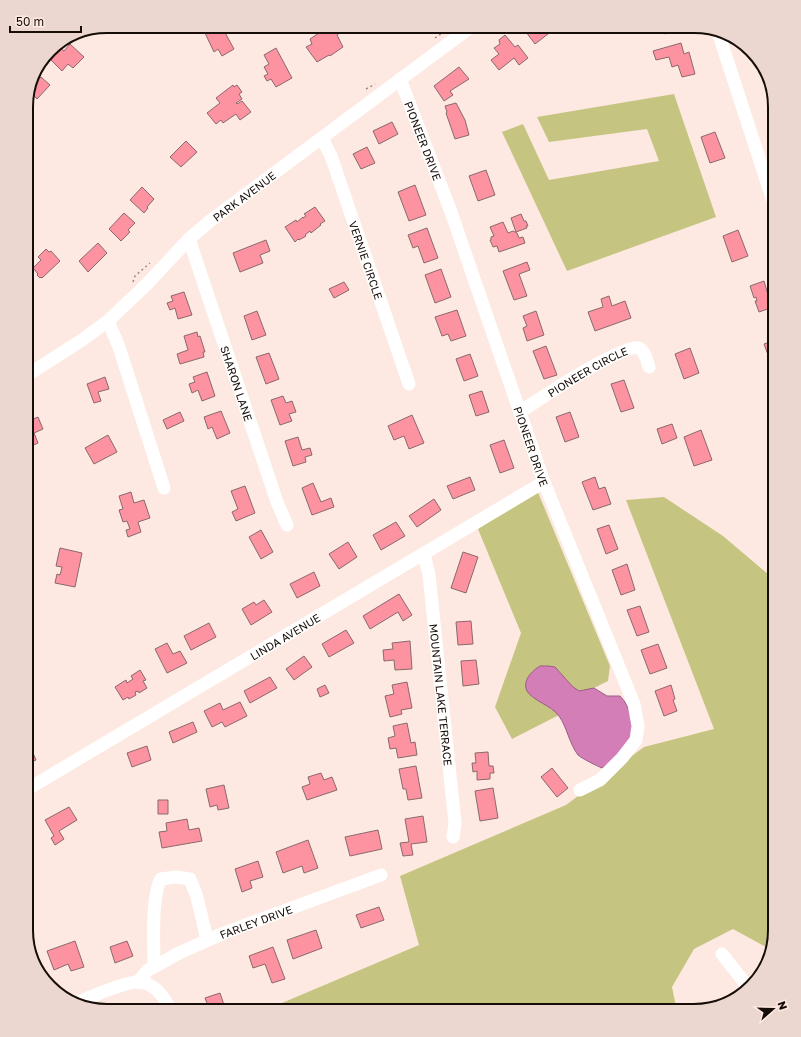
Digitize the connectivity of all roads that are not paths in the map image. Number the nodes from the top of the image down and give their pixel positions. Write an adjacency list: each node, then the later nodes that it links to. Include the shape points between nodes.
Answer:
1 (462, 33): 3 (street, PARK AVENUE)
2 (720, 38): 5 (street)
3 (400, 79): 4 (street, PARK AVENUE); 11 (street, PIONEER DRIVE, via 448,205)
4 (322, 138): 6 (street, PARK AVENUE); 10 (street, VERNIE CIRCLE, via 331,156)
5 (768, 186)
6 (189, 239): 7 (street, PARK AVENUE); 14 (street, SHARON LANE, via 277,502)
7 (108, 321): 9 (street, PARK AVENUE); 13 (street, via 119,347)
8 (649, 367): 11 (street, PIONEER CIRCLE, via 644,353 635,347 602,361)
9 (33, 372)
10 (409, 384)
11 (520, 412): 12 (street, PIONEER DRIVE)
12 (544, 482): 15 (street, LINDA AVENUE); 17 (street, PIONEER DRIVE, via 634,704 638,720 638,734 630,750 600,780)
13 (164, 488)
14 (287, 525)
15 (424, 554): 16 (street, LINDA AVENUE); 18 (street, MOUNTAIN LAKE TERRACE, via 430,583 455,823)
16 (33, 786)
17 (580, 790)
18 (453, 837)
19 (381, 875): 20 (street, FARLEY DRIVE)
20 (207, 940): 22 (street, FARLEY DRIVE); 22 (street, via 190,879 176,876 161,879 157,886 155,905)
21 (722, 954): 24 (street)
22 (154, 967): 23 (street, FARLEY DRIVE)
23 (138, 982): 25 (street); 26 (street, via 157,991)
24 (745, 984)
25 (83, 1000)
26 (168, 1004)

